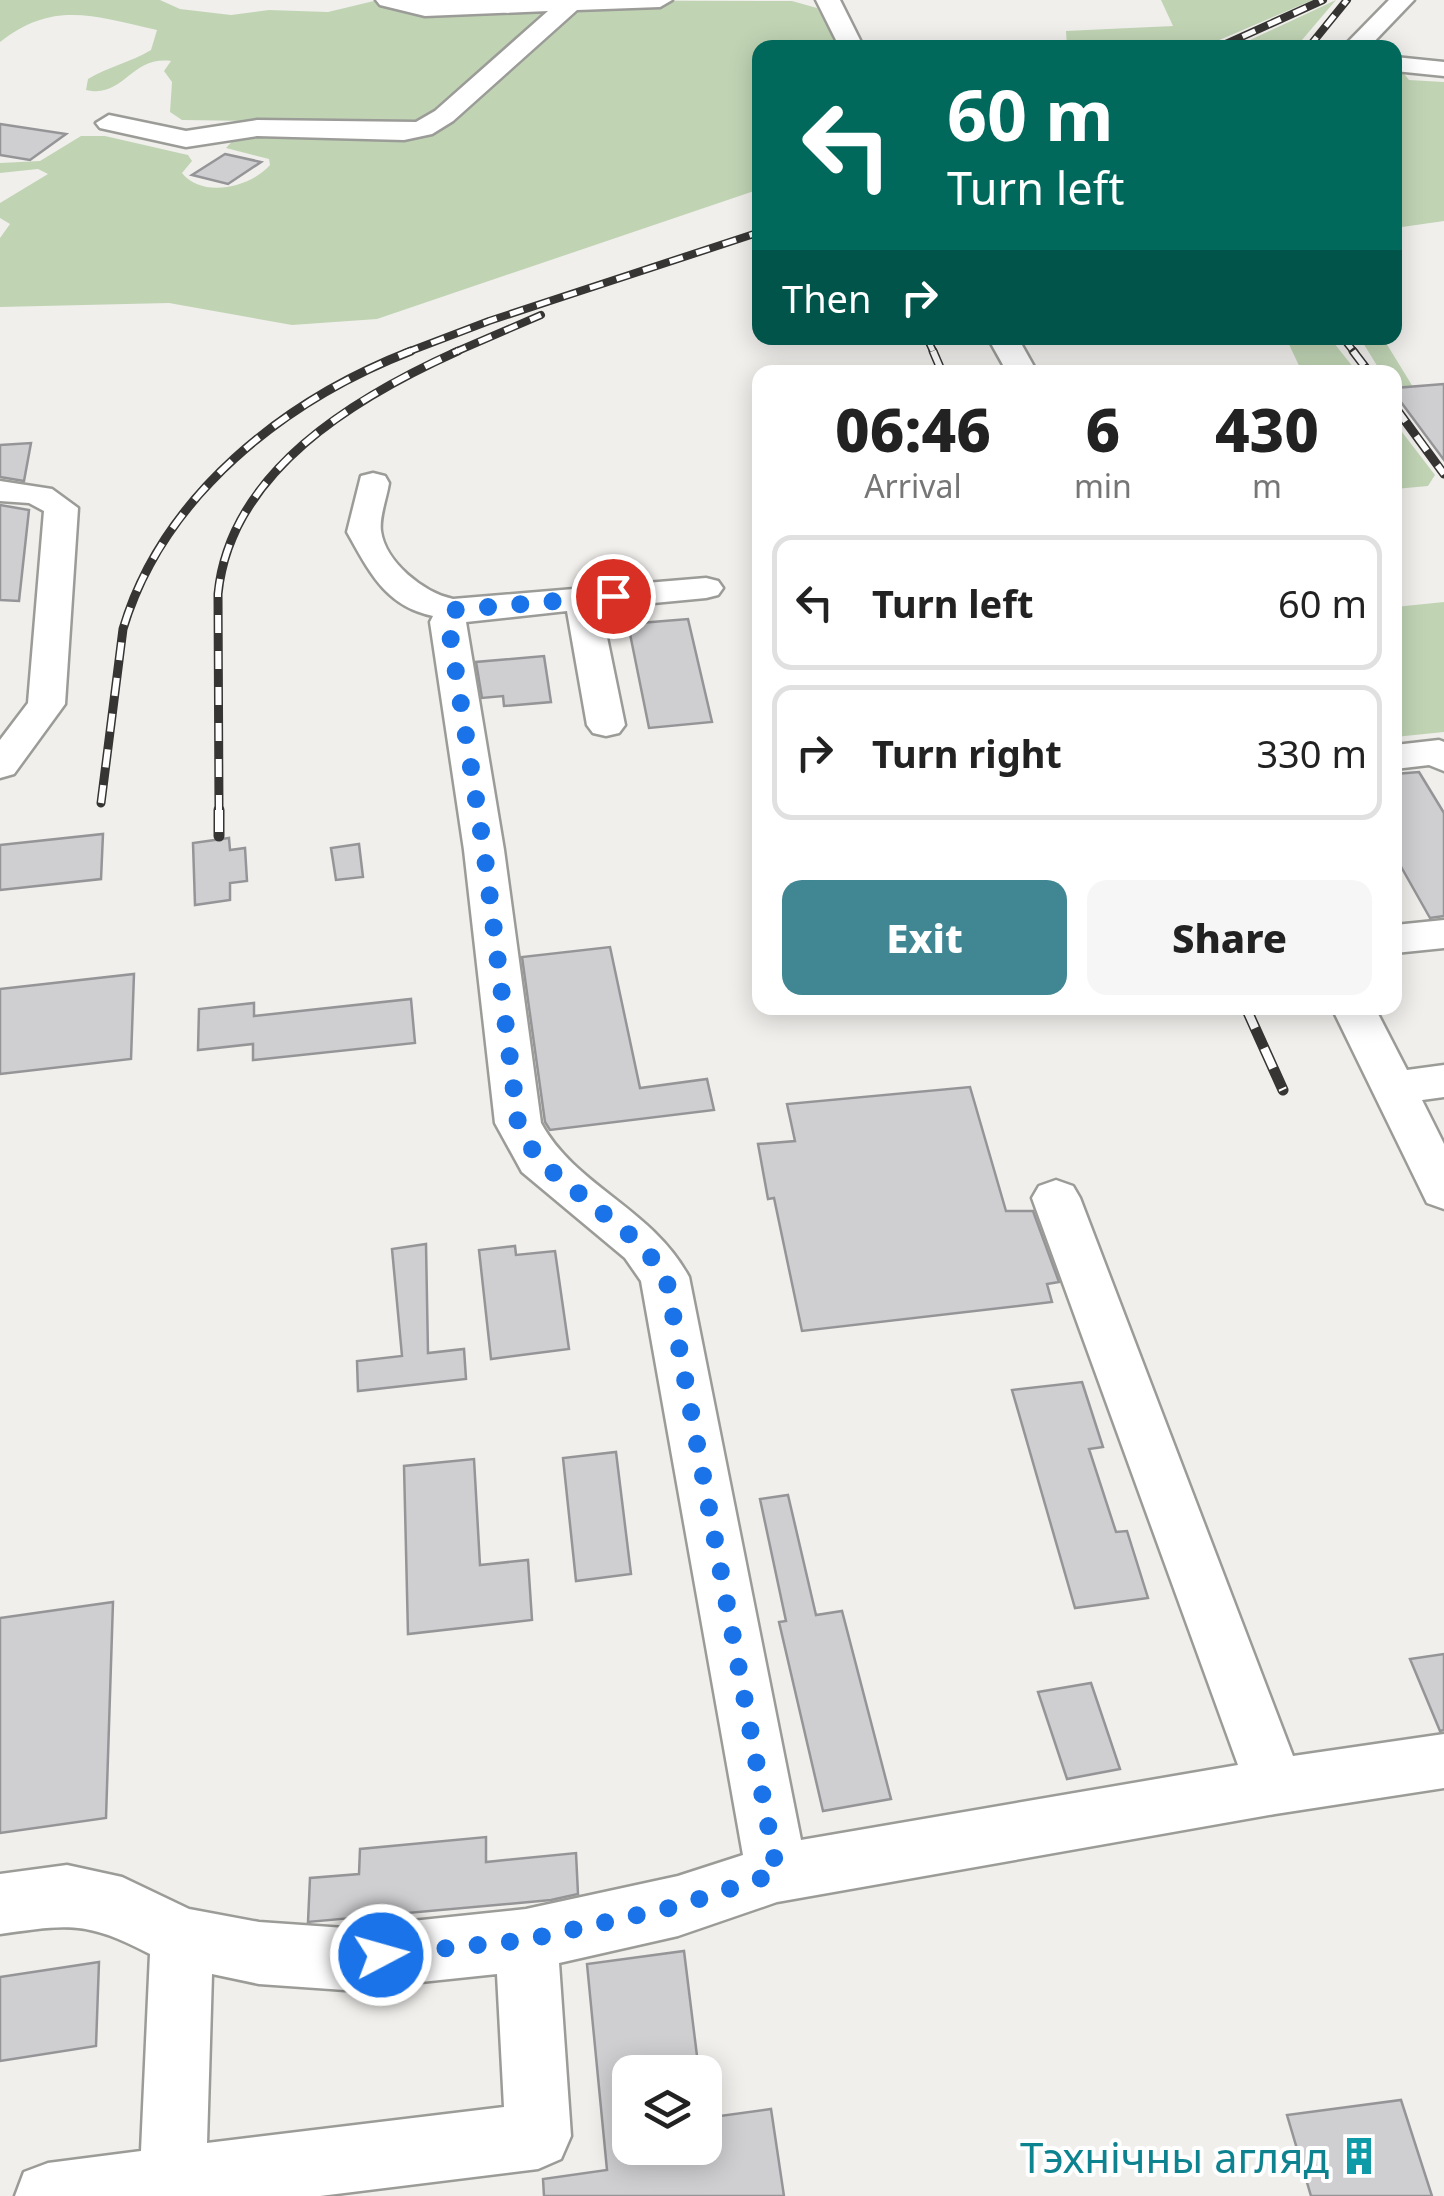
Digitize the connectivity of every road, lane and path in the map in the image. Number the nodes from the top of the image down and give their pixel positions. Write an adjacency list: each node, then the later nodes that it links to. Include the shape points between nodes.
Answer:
1 (388, 0): 6 (street, via 425,9)
2 (660, 0): 6 (street)
3 (826, 0): 4 (street); 7 (street)
4 (839, 0)
5 (1402, 0): 8 (street)
6 (569, 5): 11 (street, via 423,129 257,128 186,138)
7 (848, 40)
8 (1362, 40)
9 (1402, 65): 10 (street)
10 (1444, 68)
11 (109, 122)
12 (373, 483): 16 (street, via 364,532 391,580 424,604)
13 (0, 491): 20 (street, via 25,492 62,508 46,704)
14 (706, 588): 15 (street)
15 (582, 598): 16 (street); 17 (street)
16 (454, 610): 30 (street, via 448,622 518,1123 538,1160 642,1245 666,1277)
17 (606, 725)
18 (1402, 756): 19 (street, via 1440,752)
19 (1444, 759)
20 (0, 766)
21 (1444, 934): 22 (street)
22 (1402, 938)
23 (1357, 1015): 25 (street)
24 (1444, 1081): 25 (street)
25 (1391, 1088): 26 (street)
26 (1444, 1190)
27 (1056, 1198): 29 (street)
28 (1444, 1761): 29 (street)
29 (1275, 1786): 30 (street)
30 (777, 1873): 33 (street, via 678,1906)
31 (0, 1904): 32 (street, via 67,1895 122,1906)
32 (182, 1938): 33 (street, via 344,1959); 34 (street)
33 (526, 1940): 34 (street, via 538,2136)
34 (173, 2182): 35 (street)
35 (48, 2196)

